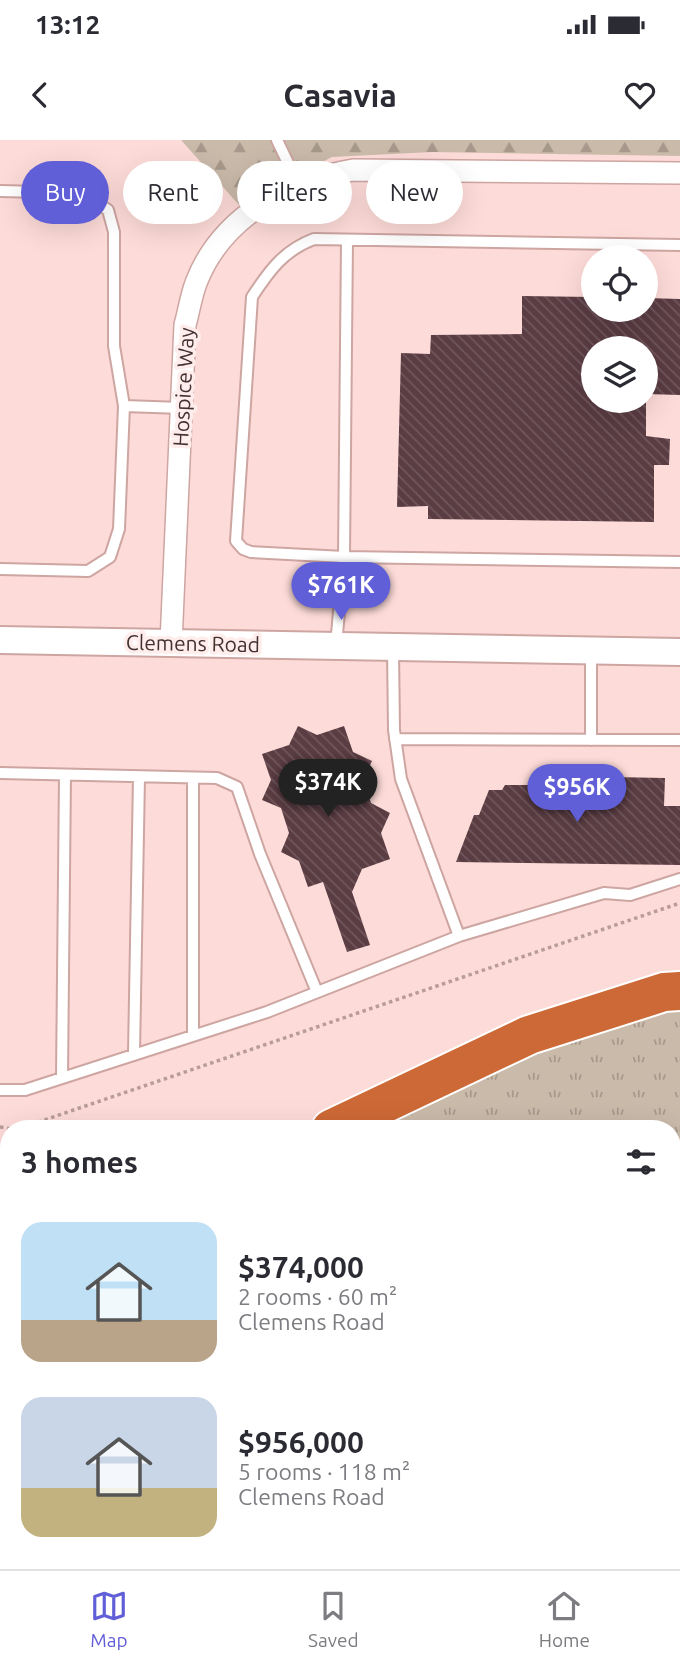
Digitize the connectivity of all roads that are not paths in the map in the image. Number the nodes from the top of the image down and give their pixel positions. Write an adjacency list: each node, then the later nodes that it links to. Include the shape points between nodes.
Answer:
1 (277, 140): 2 (lane)
2 (287, 161)
3 (352, 170): 4 (street, Hospice Way)
4 (680, 173)
5 (0, 191): 9 (lane, via 82,194 108,210 114,232 114,346)
6 (239, 224): 10 (street, Hospice Way, via 222,240 196,281 185,325)
7 (347, 240): 8 (lane); 11 (lane); 11 (lane, via 314,239 297,245 272,267 252,297 236,541 251,552)
8 (680, 245)
9 (124, 406): 10 (lane); 13 (lane, via 120,529 110,557 88,571)
10 (182, 408): 15 (street, Hospice Way)
11 (344, 558): 12 (lane); 16 (lane)
12 (680, 562)
13 (0, 569)
14 (0, 640): 15 (street, Clemens Road)
15 (171, 643): 16 (street, Clemens Road)
16 (336, 645): 17 (street, Clemens Road)
17 (393, 646): 18 (street, Clemens Road); 20 (lane)
18 (591, 649): 19 (street, Clemens Road); 21 (lane)
19 (680, 652)
20 (394, 739): 21 (lane); 28 (lane, via 401,779)
21 (591, 740): 22 (lane)
22 (680, 740)
23 (0, 773): 24 (lane)
24 (65, 775): 25 (lane); 33 (lane)
25 (139, 777): 26 (lane); 32 (lane)
26 (193, 778): 30 (lane, via 217,778 237,787); 31 (lane)
27 (680, 879): 28 (lane, via 631,895 604,894)
28 (459, 936): 30 (lane)
29 (680, 990): 35 (highway, via 528,1035)
30 (317, 992): 31 (lane)
31 (193, 1034): 32 (lane)
32 (134, 1053): 33 (lane)
33 (62, 1077): 34 (lane, via 25,1090)
34 (0, 1090)
35 (350, 1120)

